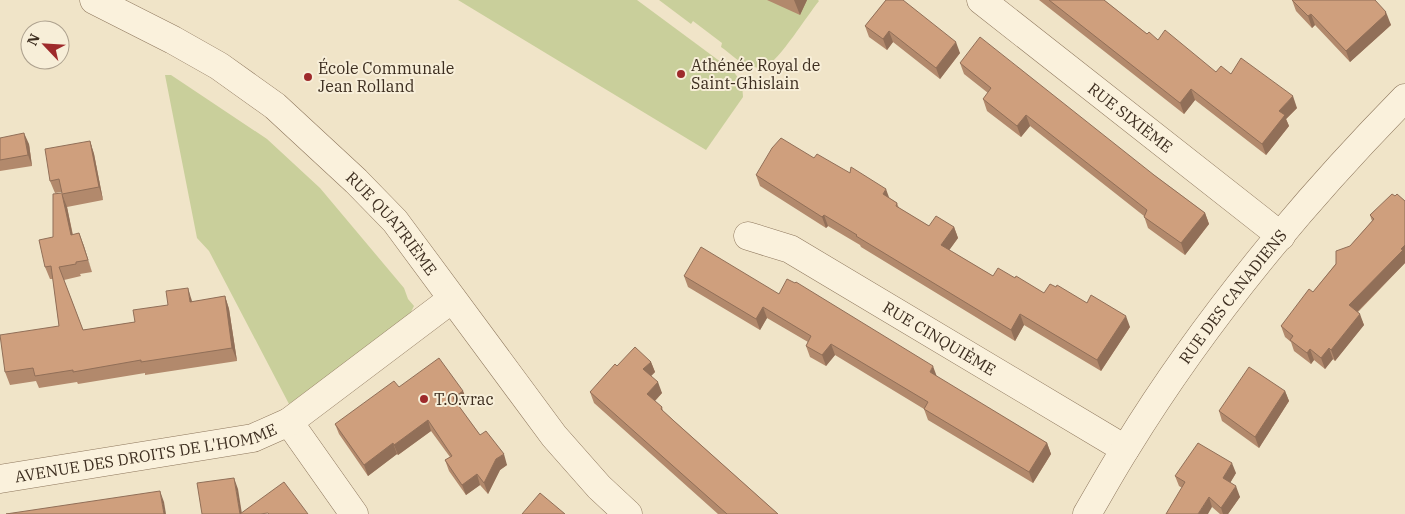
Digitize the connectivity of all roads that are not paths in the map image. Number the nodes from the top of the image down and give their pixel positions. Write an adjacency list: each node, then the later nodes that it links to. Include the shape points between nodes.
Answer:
1 (94, 0): 6 (street, RUE QUATRIÈME, via 219,66 275,106 395,220)
2 (981, 0): 5 (street, RUE SIXIÈME)
3 (1405, 98): 5 (street, RUE DES CANADIENS)
4 (748, 236): 8 (street, RUE CINQUIÈME, via 790,249)
5 (1280, 236): 8 (street, RUE DES CANADIENS, via 1199,340)
6 (452, 299): 7 (street, AVENUE DES DROITS DE L'HOMME); 11 (street, RUE QUATRIÈME, via 554,436)
7 (289, 422): 9 (street, AVENUE DES DROITS DE L'HOMME, via 253,438); 10 (street, AVENUE DES DROITS DE L'HOMME)
8 (1126, 448): 12 (street, RUE DES CANADIENS)
9 (0, 479)
10 (354, 514)
11 (628, 514)
12 (1087, 514)

